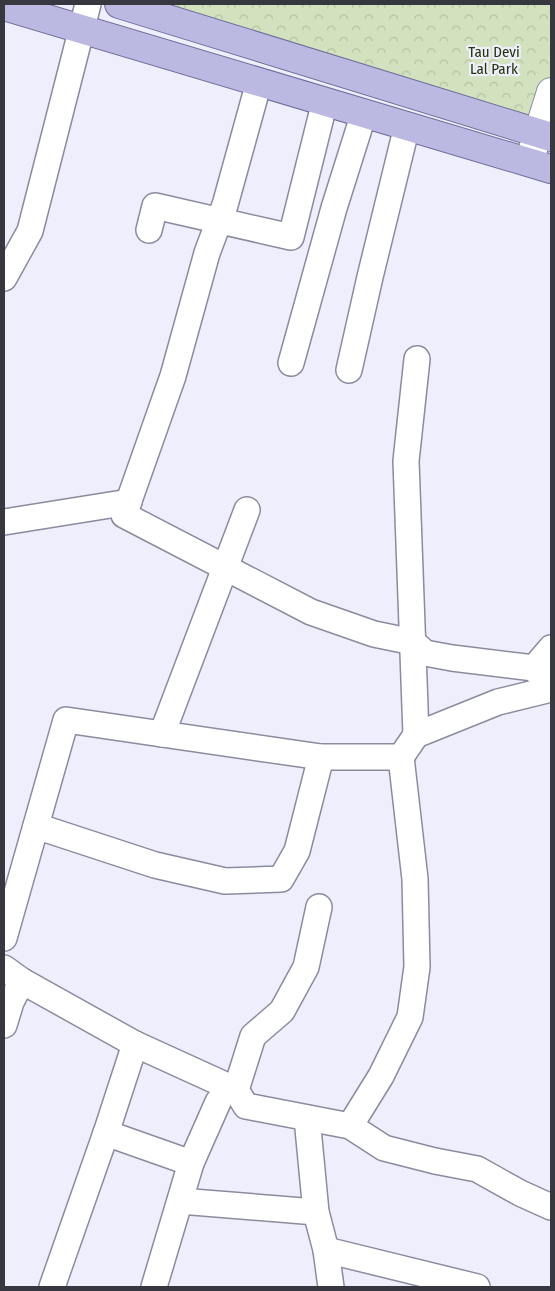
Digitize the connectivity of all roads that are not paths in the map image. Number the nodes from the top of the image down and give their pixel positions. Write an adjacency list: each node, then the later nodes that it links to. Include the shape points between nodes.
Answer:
1 (119, 4): 9 (main road)
2 (4, 6): 3 (main road)
3 (84, 16): 4 (main road); 13 (street, via 30,231)
4 (259, 82): 6 (main road); 11 (street)
5 (551, 92): 9 (street)
6 (325, 101): 7 (main road); 11 (street, via 291,237)
7 (364, 113): 8 (main road); 15 (street)
8 (408, 126): 10 (main road); 16 (street)
9 (545, 134): 10 (street)
10 (540, 165)
11 (219, 221): 12 (street, via 155,206); 17 (street, via 173,376)
12 (149, 230)
13 (4, 278)
14 (417, 359): 21 (street, via 406,461)
15 (291, 363)
16 (349, 370)
17 (129, 502): 19 (street); 20 (street, via 124,515)
18 (247, 510): 20 (street)
19 (4, 522)
20 (225, 568): 21 (street, via 311,612 374,634); 25 (street)
21 (413, 642): 23 (street, via 425,653); 26 (street)
22 (551, 648): 23 (street)
23 (534, 668): 24 (street)
24 (551, 689): 26 (street, via 498,702)
25 (162, 734): 27 (street); 29 (street, via 66,720)
26 (416, 736): 28 (street)
27 (321, 757): 28 (street); 29 (street, via 297,851 281,878 225,881 155,866)
28 (401, 757): 37 (street, via 415,879 417,967 410,1017 381,1076)
29 (36, 826): 31 (street)
30 (319, 907): 35 (street, via 306,967 282,1011 253,1036)
31 (4, 938)
32 (13, 975): 33 (street, via 11,1002); 34 (street)
33 (4, 1025)
34 (135, 1044): 35 (street); 38 (street)
35 (227, 1096): 36 (street, via 246,1106); 39 (street)
36 (307, 1118): 37 (street); 42 (street)
37 (350, 1126): 41 (street, via 384,1148 477,1169)
38 (106, 1133): 39 (street); 44 (street)
39 (191, 1163): 40 (street)
40 (180, 1201): 42 (street); 45 (street)
41 (551, 1208)
42 (316, 1212): 43 (street)
43 (326, 1250): 46 (street); 47 (street)
44 (52, 1287)
45 (154, 1287)
46 (331, 1287)
47 (477, 1287)

